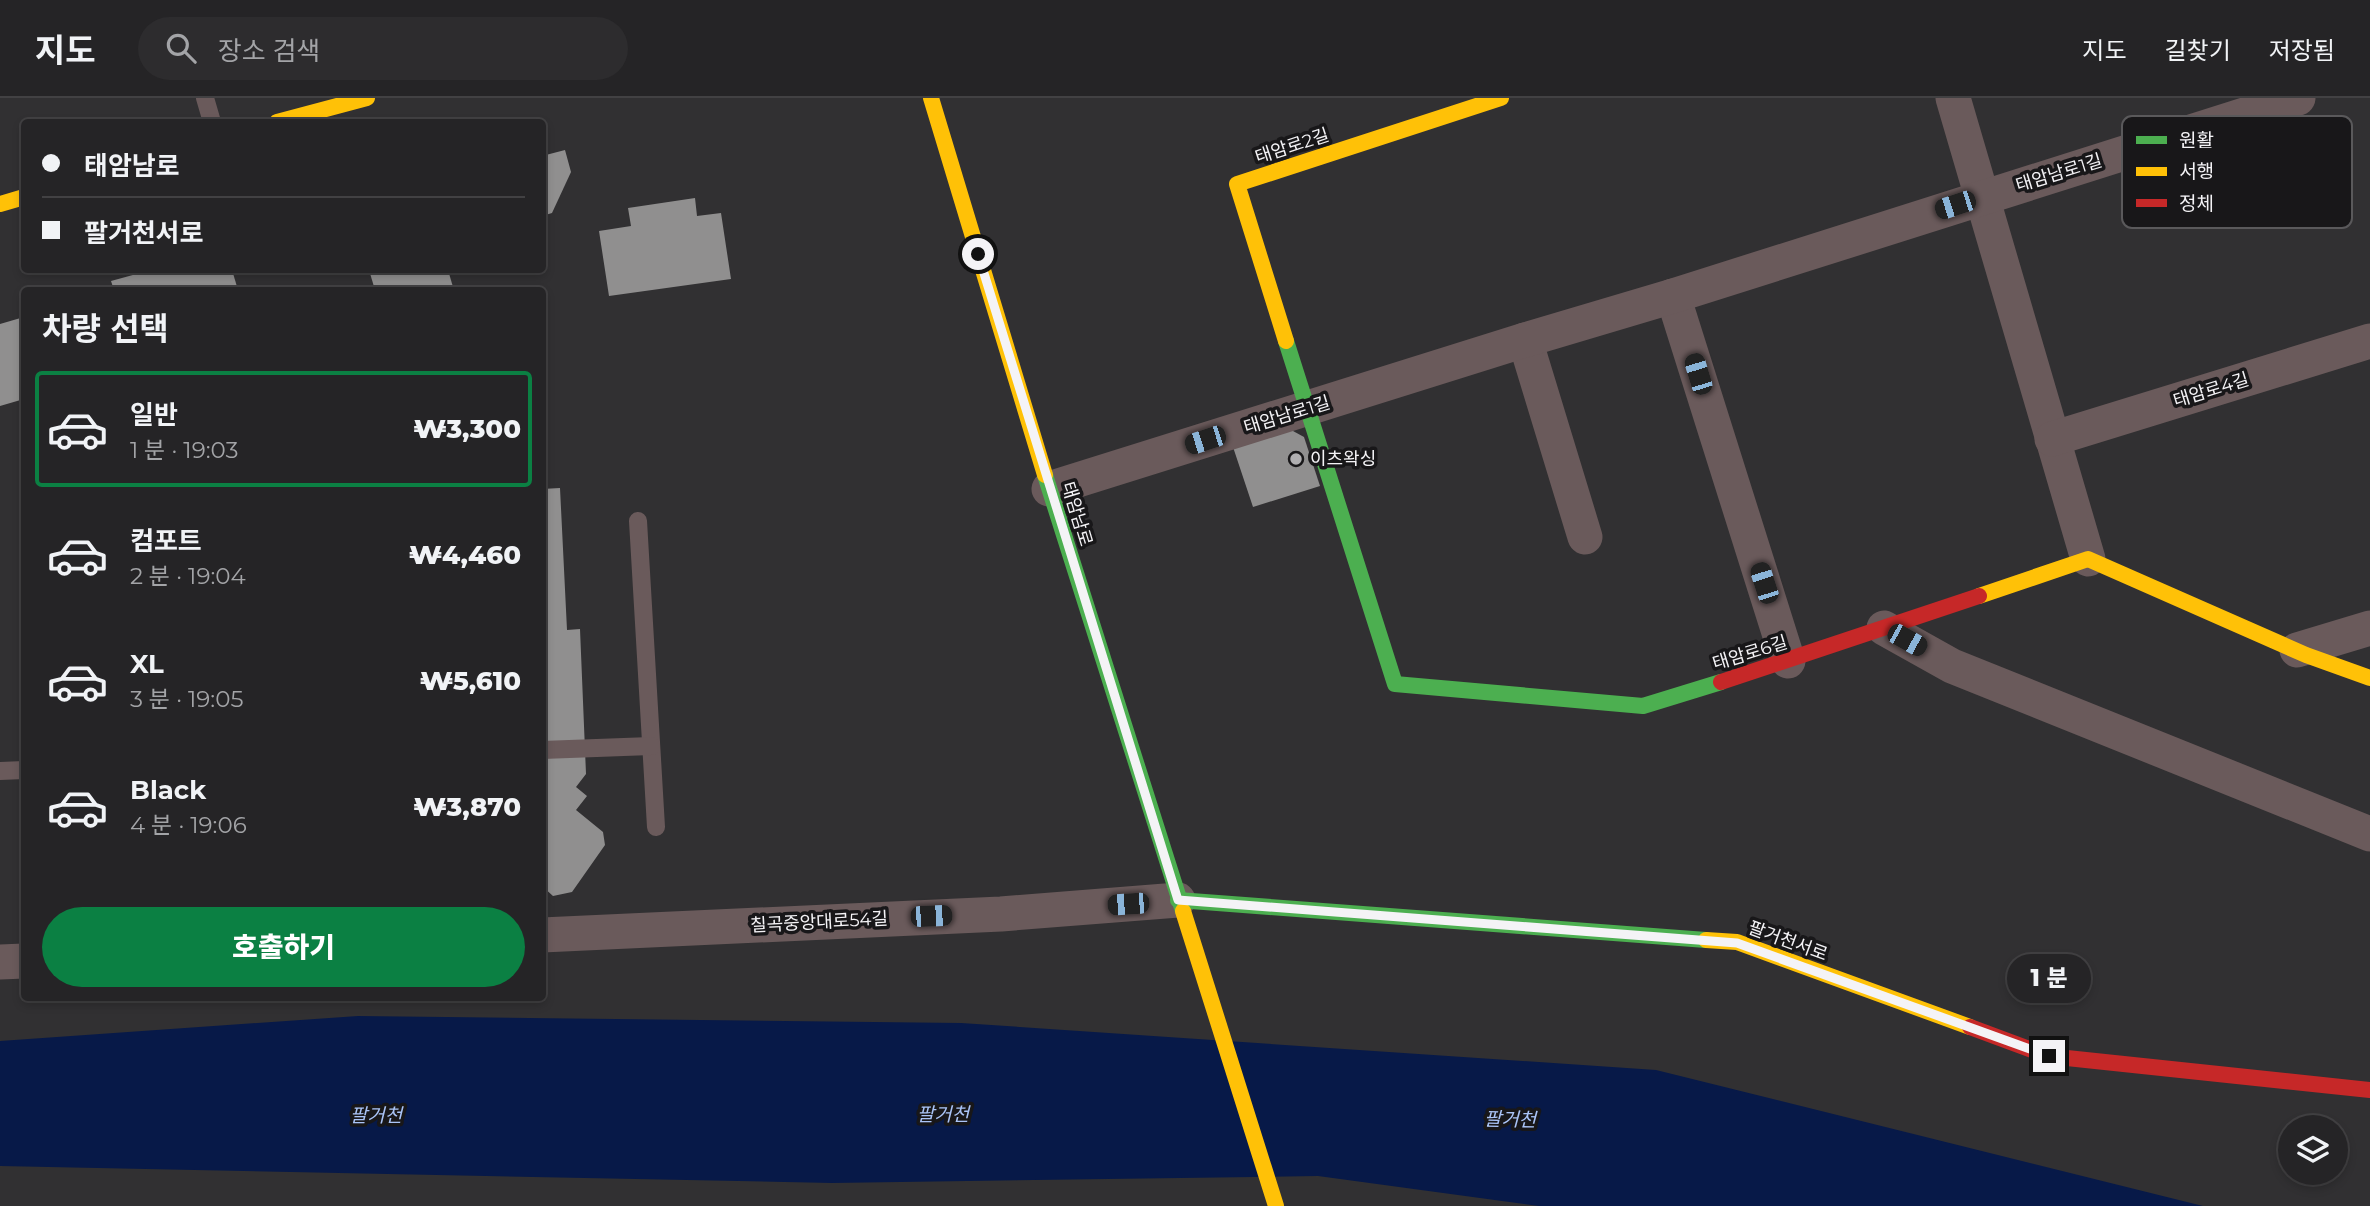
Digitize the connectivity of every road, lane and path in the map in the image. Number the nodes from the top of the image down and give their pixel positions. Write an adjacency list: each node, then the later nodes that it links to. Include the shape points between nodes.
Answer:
1 (205, 98): 10 (lane)
2 (292, 98): 8 (lane)
3 (367, 98): 8 (main road)
4 (931, 98): 21 (main road, 태암남로)
5 (1501, 98): 19 (main road, 태암로2길, via 1237,184)
6 (1953, 98): 13 (street)
7 (2298, 98): 9 (street, 태암남로1길)
8 (298, 116): 11 (main road)
9 (2240, 116)
10 (211, 119)
11 (288, 119)
12 (2122, 153): 13 (street, 태암남로1길)
13 (1981, 197): 16 (street, 태암남로1길); 20 (street)
14 (21, 198): 15 (main road)
15 (0, 204)
16 (1673, 296): 17 (street, 태암남로1길); 28 (street)
17 (1525, 340): 19 (street, 태암남로1길); 23 (street)
18 (2370, 341): 20 (street, 태암로4길)
19 (1309, 408): 21 (street, 태암남로1길); 28 (main road, 태암로6길, via 1395,684 1643,706)
20 (2052, 439): 24 (street)
21 (1049, 489): 36 (main road, 태암남로)
22 (638, 521): 30 (lane)
23 (1585, 537)
24 (2088, 559): 25 (main road, 태암로6길); 27 (main road)
25 (1884, 628): 28 (main road, 태암로6길); 35 (street, via 1952,666)
26 (2370, 628): 27 (street)
27 (2297, 650): 29 (main road)
28 (1788, 662)
29 (2370, 678)
30 (651, 746): 31 (lane); 34 (lane)
31 (546, 750)
32 (21, 770): 33 (lane)
33 (0, 771)
34 (656, 827)
35 (2370, 834)
36 (1178, 900): 37 (street, 칠곡중앙대로54길, via 1000,914); 40 (main road, 팔거천서로, via 1737,943 2049,1056); 41 (main road, 태암남로)
37 (546, 935)
38 (21, 961): 39 (street)
39 (0, 962)
40 (2370, 1090)
41 (1276, 1206)

